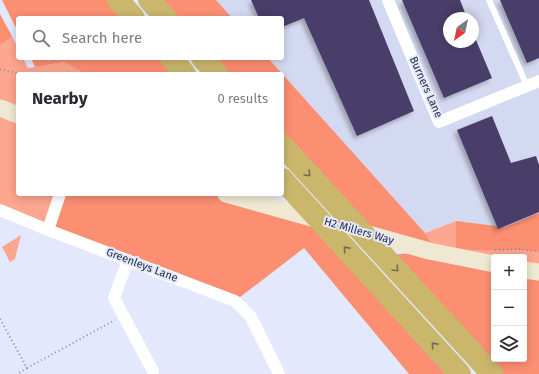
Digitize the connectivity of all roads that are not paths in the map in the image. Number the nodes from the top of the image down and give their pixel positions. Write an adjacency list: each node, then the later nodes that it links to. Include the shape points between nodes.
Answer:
1 (118, 0): 5 (highway)
2 (149, 0): 6 (highway)
3 (388, 0): 12 (street, Burners Lane, via 439,122)
4 (489, 0): 12 (lane)
5 (132, 16)
6 (164, 16)
7 (173, 60): 9 (highway)
8 (204, 60): 10 (highway)
9 (183, 72)
10 (215, 72)
11 (539, 81): 12 (street, Burners Lane)
12 (527, 86)
13 (0, 108): 14 (street)
14 (16, 113)
15 (284, 147): 28 (highway, one-way to 28)
16 (284, 181): 27 (highway, one-way to 16)
17 (59, 196): 20 (street)
18 (232, 196): 22 (street, H2 Millers Way, via 429,251)
19 (0, 210): 20 (street, Greenleys Lane)
20 (48, 230): 21 (street, Greenleys Lane)
21 (128, 260): 25 (street, via 114,298); 26 (street, Greenleys Lane, via 235,301 251,317)
22 (491, 263)
23 (527, 270): 24 (street)
24 (539, 272)
25 (156, 373)
26 (279, 374)
27 (460, 374)
28 (492, 374)

